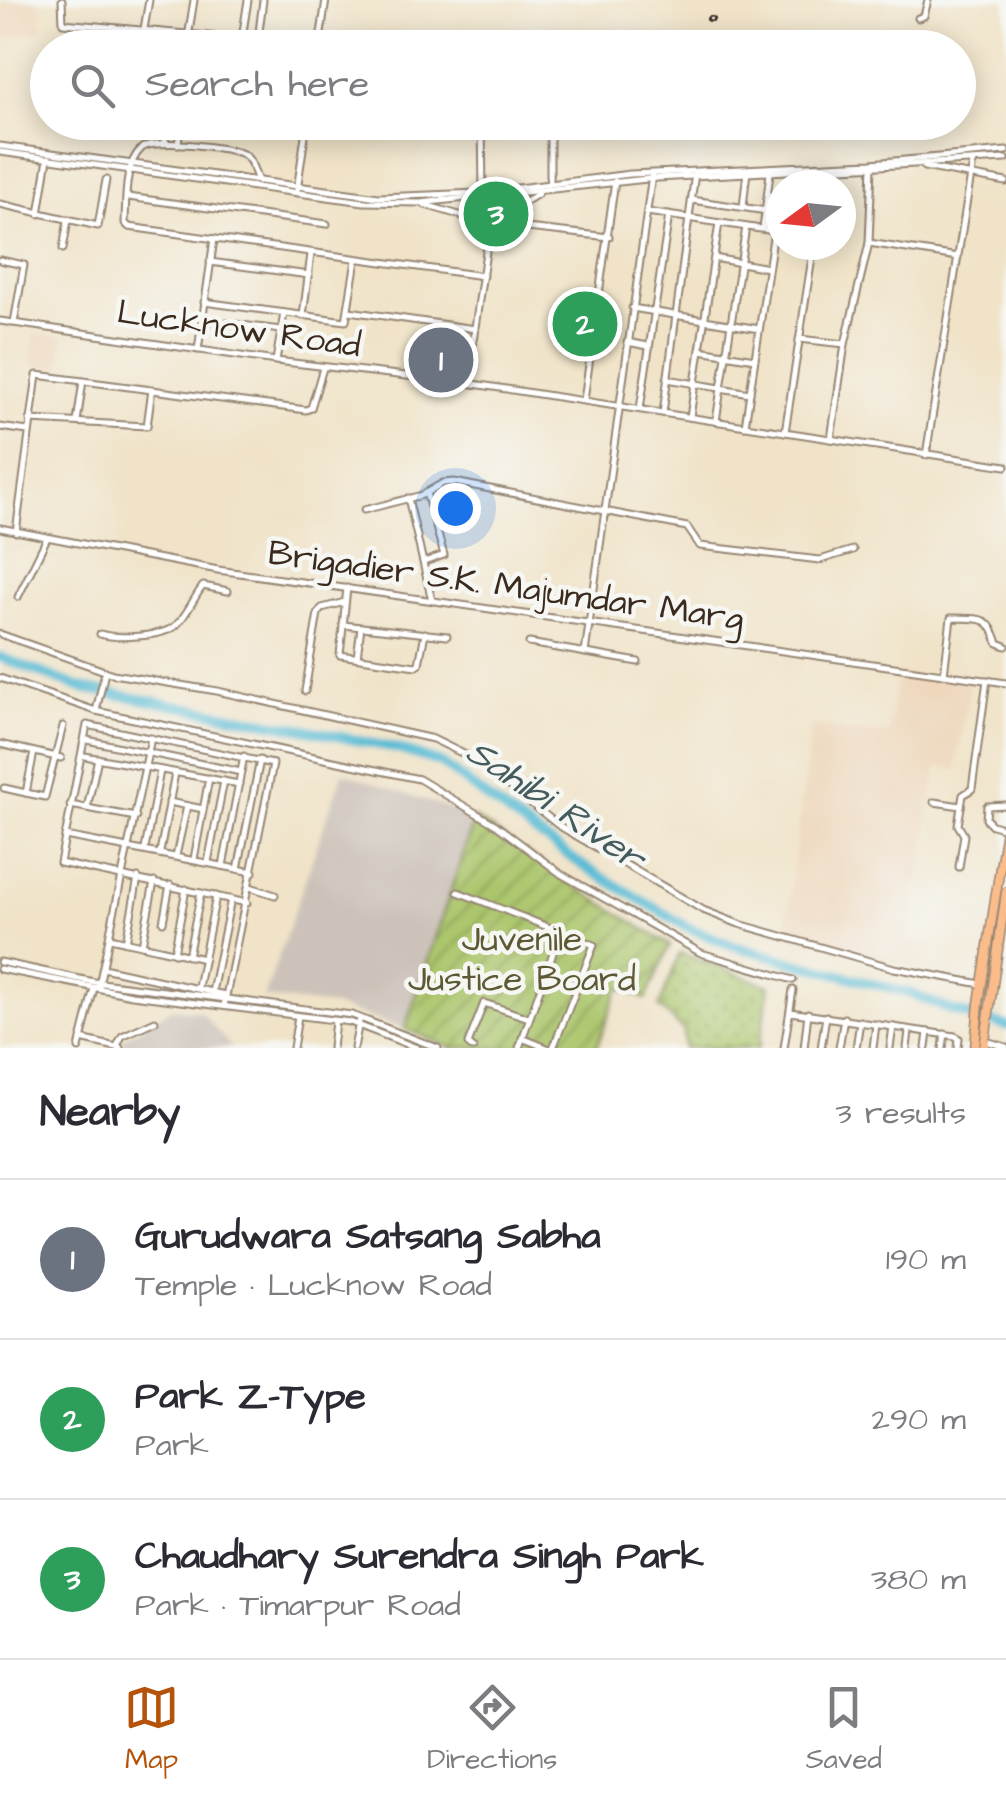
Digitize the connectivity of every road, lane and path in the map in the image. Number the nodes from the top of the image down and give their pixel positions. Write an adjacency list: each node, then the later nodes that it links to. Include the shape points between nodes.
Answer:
1 (62, 0): 9 (street, via 63,23)
2 (149, 0): 9 (street)
3 (194, 0): 11 (street)
4 (248, 0): 12 (street)
5 (263, 0): 13 (street)
6 (326, 0): 14 (street)
7 (928, 0): 8 (street)
8 (918, 18)
9 (144, 29): 10 (street)
10 (155, 30)
11 (189, 30)
12 (243, 30)
13 (259, 30)
14 (322, 30)
15 (165, 140): 20 (street)
16 (179, 140): 21 (street)
17 (305, 140): 41 (street)
18 (482, 140): 43 (street)
19 (550, 140): 39 (street)
20 (165, 143): 21 (street); 29 (street, via 145,145)
21 (178, 144): 40 (street, via 244,155)
22 (0, 149): 24 (street); 29 (street)
23 (1006, 151): 26 (street)
24 (48, 158): 29 (street); 52 (street)
25 (1006, 160): 27 (street)
26 (918, 162): 27 (street); 28 (street); 35 (street)
27 (973, 162): 35 (street)
28 (873, 165): 31 (street); 66 (street)
29 (130, 168): 40 (street); 44 (street)
30 (766, 170): 32 (street)
31 (771, 170)
32 (747, 171): 33 (street); 49 (street)
33 (695, 173): 34 (street); 46 (street)
34 (652, 175): 36 (street); 51 (street)
35 (971, 177): 38 (street); 69 (street)
36 (615, 179): 39 (street); 42 (street); 64 (street)
37 (106, 180): 57 (street, via 98,226)
38 (1006, 182)
39 (550, 184): 43 (street)
40 (258, 185): 41 (street)
41 (297, 190): 43 (street, via 375,197); 47 (street)
42 (542, 192): 43 (street); 60 (street)
43 (480, 194): 45 (street); 60 (street)
44 (128, 197): 59 (street); 65 (street, via 126,226)
45 (462, 200): 47 (street); 55 (street)
46 (692, 200): 49 (street); 56 (street)
47 (420, 203): 55 (street)
48 (0, 204): 52 (street)
49 (743, 207): 50 (street)
50 (766, 209)
51 (647, 212): 54 (street); 81 (street)
52 (39, 214): 57 (street)
53 (766, 214): 62 (street)
54 (670, 215): 56 (street); 83 (street)
55 (468, 217): 60 (street)
56 (689, 218): 58 (street); 86 (street)
57 (68, 220): 67 (street)
58 (720, 223): 61 (street); 70 (street)
59 (327, 224)
60 (490, 224): 64 (street); 79 (street)
61 (746, 227): 62 (street); 76 (street)
62 (763, 230): 63 (street)
63 (766, 230)
64 (609, 237): 112 (street)
65 (214, 238): 68 (street); 75 (street)
66 (869, 242): 69 (street); 97 (street)
67 (63, 249)
68 (311, 254): 72 (street); 78 (street)
69 (958, 256): 125 (street)
70 (714, 258): 76 (street); 89 (street)
71 (0, 260): 90 (street, via 24,265)
72 (356, 260): 79 (street); 82 (street)
73 (770, 260): 77 (street)
74 (812, 260): 95 (street)
75 (210, 262): 78 (street); 80 (street)
76 (740, 262): 77 (street); 91 (street)
77 (768, 268): 93 (street)
78 (308, 275): 85 (street)
79 (483, 276): 92 (street)
80 (204, 302): 84 (street); 87 (street)
81 (632, 308): 83 (street); 96 (street)
82 (349, 310): 85 (street, via 345,322); 92 (street)
83 (654, 312): 86 (street); 98 (street)
84 (284, 313): 85 (street); 94 (street)
85 (304, 316)
86 (676, 316): 89 (street); 105 (street)
87 (202, 320): 94 (street); 99 (street)
88 (0, 321): 90 (street, Lucknow Road)
89 (705, 321): 91 (street); 100 (street)
90 (14, 323): 99 (street, Lucknow Road)
91 (731, 324): 93 (street); 101 (street)
92 (475, 329): 107 (street)
93 (759, 329): 102 (street)
94 (281, 330): 103 (street)
95 (800, 339): 97 (street); 123 (street)
96 (626, 342): 98 (street); 113 (street)
97 (845, 344): 124 (street)
98 (649, 346): 114 (street)
99 (198, 350): 103 (street, Lucknow Road)
100 (700, 350): 101 (street); 108 (street)
101 (726, 354): 102 (street); 109 (street)
102 (755, 359): 111 (street)
103 (276, 361): 104 (street, Lucknow Road)
104 (323, 366): 107 (street, Lucknow Road); 110 (street, via 317,396 306,410)
105 (667, 379): 108 (street); 115 (street)
106 (83, 381): 110 (street); 117 (street, via 37,376); 119 (street)
107 (467, 383): 112 (street, Lucknow Road)
108 (695, 383): 109 (street); 116 (street)
109 (721, 388): 111 (street); 118 (street)
110 (152, 390): 119 (street, via 146,426)
111 (750, 393): 120 (street)
112 (584, 400): 113 (street, Lucknow Road)
113 (618, 406): 114 (street, Lucknow Road); 130 (street)
114 (640, 409): 115 (street, Lucknow Road)
115 (663, 412): 116 (street, Lucknow Road)
116 (690, 417): 118 (street, Lucknow Road)
117 (30, 420): 119 (street); 122 (street)
118 (716, 421): 120 (street, Lucknow Road)
119 (77, 422)
120 (745, 426): 123 (street, Lucknow Road)
121 (0, 427): 122 (street)
122 (28, 431): 132 (street)
123 (785, 432): 124 (street, Lucknow Road)
124 (830, 439): 125 (street, Lucknow Road)
125 (926, 455): 126 (street, Lucknow Road)
126 (1006, 466)
127 (426, 493): 128 (street); 130 (street, via 454,482); 135 (street, via 444,557)
128 (408, 498): 129 (street); 135 (street)
129 (364, 510)
130 (604, 510): 134 (street, via 687,527 700,546 820,560); 143 (street)
131 (0, 529): 132 (street, Brigadier S.K. Majumdar Marg)
132 (16, 532): 133 (street, Brigadier S.K. Majumdar Marg)
133 (47, 538): 136 (street, Brigadier S.K. Majumdar Marg); 140 (street)
134 (853, 550)
135 (423, 562): 141 (street)
136 (218, 570): 137 (street); 138 (street, Brigadier S.K. Majumdar Marg)
137 (216, 588): 139 (street); 147 (street, via 201,587 173,627 120,639)
138 (347, 588): 141 (street, Brigadier S.K. Majumdar Marg); 142 (street)
139 (228, 590)
140 (18, 597)
141 (432, 601): 143 (street, Brigadier S.K. Majumdar Marg)
142 (346, 602): 144 (street); 160 (street, via 318,613)
143 (589, 623): 152 (street); 156 (street, Brigadier S.K. Majumdar Marg)
144 (343, 625): 145 (street); 153 (street, via 338,653)
145 (361, 626): 148 (street); 153 (street)
146 (0, 634): 155 (street)
147 (100, 634)
148 (425, 634): 149 (street); 153 (street, via 418,666)
149 (446, 636)
150 (529, 643): 152 (street)
151 (1006, 646): 156 (street, via 988,622 952,618)
152 (585, 653): 154 (street)
153 (357, 658)
154 (638, 662)
155 (105, 672): 161 (street); 228 (street, via 433,739 478,761 558,825 703,910 894,968)
156 (944, 674): 158 (street, Brigadier S.K. Majumdar Marg)
157 (0, 678): 161 (street)
158 (987, 680): 159 (street, Brigadier S.K. Majumdar Marg); 186 (street, via 972,789)
159 (1006, 682)
160 (305, 691)
161 (96, 709): 227 (street, via 419,779 560,874 700,953)
162 (63, 726): 170 (street)
163 (151, 738): 167 (street); 169 (street); 184 (street, via 87,725)
164 (87, 740): 167 (street)
165 (0, 744): 166 (street)
166 (34, 752): 170 (street); 181 (street)
167 (148, 753): 173 (street); 175 (street)
168 (86, 756): 171 (street)
169 (244, 756): 172 (street); 175 (street)
170 (59, 757): 181 (street, via 45,796)
171 (98, 758): 173 (street); 188 (street)
172 (260, 760): 201 (street); 202 (street, via 274,766)
173 (145, 768): 174 (street); 190 (street)
174 (160, 771): 176 (street); 194 (street)
175 (242, 772): 179 (street)
176 (175, 774): 177 (street); 182 (street)
177 (209, 778): 178 (street); 189 (street)
178 (224, 781): 179 (street); 198 (street)
179 (239, 784): 199 (street)
180 (4, 788): 181 (street)
181 (26, 792)
182 (169, 802): 185 (street); 195 (street)
183 (934, 802): 186 (street)
184 (70, 806): 188 (street); 192 (street)
185 (187, 806): 189 (street); 196 (street)
186 (961, 806): 200 (street)
187 (1006, 806): 191 (street, via 987,806 986,819)
188 (87, 808): 190 (street)
189 (203, 809): 197 (street)
190 (136, 816): 193 (street)
191 (1006, 829): 211 (main road)
192 (65, 836): 193 (street); 203 (street, via 60,864)
193 (130, 846): 194 (street); 203 (street)
194 (145, 849): 195 (street)
195 (160, 852): 196 (street)
196 (176, 856): 197 (street)
197 (194, 860): 198 (street)
198 (208, 862): 199 (street)
199 (223, 866): 201 (street)
200 (959, 867)
201 (238, 869): 202 (street)
202 (253, 872): 207 (street)
203 (124, 875): 204 (street); 218 (street)
204 (138, 878): 205 (street); 219 (street)
205 (154, 882): 206 (street); 220 (street)
206 (170, 886): 208 (street); 216 (street)
207 (250, 887): 212 (street); 215 (street)
208 (186, 889): 209 (street); 221 (street)
209 (202, 892): 213 (street); 222 (street)
210 (458, 892): 217 (street)
211 (1003, 892): 228 (main road); 237 (main road)
212 (276, 895)
213 (216, 896): 214 (street); 223 (street)
214 (230, 899): 215 (street); 233 (street)
215 (247, 903): 236 (street)
216 (163, 922)
217 (560, 932): 226 (street); 230 (street, via 594,945)
218 (110, 938): 219 (street); 225 (street)
219 (126, 942): 220 (street)
220 (142, 945): 221 (street)
221 (174, 953): 222 (street)
222 (188, 956): 223 (street)
223 (204, 959): 231 (street)
224 (0, 966): 229 (street)
225 (103, 968): 229 (street); 231 (street)
226 (546, 973): 230 (street); 243 (street)
227 (793, 980)
228 (984, 984): 234 (main road)
229 (96, 985): 235 (street); 256 (street)
230 (578, 985): 269 (street)
231 (198, 988): 233 (street); 235 (street)
232 (793, 990): 238 (street)
233 (212, 992): 236 (street)
234 (979, 999): 237 (main road); 281 (main road)
235 (194, 1000): 236 (street)
236 (224, 1000): 240 (street); 241 (street)
237 (992, 1000): 257 (main road)
238 (790, 1012): 239 (street); 270 (street)
239 (808, 1013): 242 (street); 271 (street)
240 (324, 1015): 241 (street); 245 (street); 247 (street)
241 (298, 1016): 261 (street)
242 (826, 1016): 244 (street); 272 (street)
243 (529, 1018): 255 (street); 267 (street, via 484,1003 468,1044)
244 (844, 1018): 248 (street); 273 (street)
245 (335, 1020): 247 (street); 262 (street)
246 (156, 1021): 258 (street, via 122,1036)
247 (360, 1021): 254 (street); 263 (street)
248 (860, 1021): 249 (street); 274 (street)
249 (876, 1024): 250 (street); 275 (street)
250 (893, 1028): 251 (street); 276 (street)
251 (910, 1030): 252 (street); 277 (street)
252 (928, 1032): 253 (street); 278 (street)
253 (945, 1034): 279 (street); 280 (street, via 958,1036)
254 (395, 1035): 264 (street); 265 (street); 266 (street)
255 (522, 1038): 268 (street); 269 (street)
256 (81, 1039): 258 (street); 260 (street)
257 (986, 1042): 259 (street)
258 (119, 1047)
259 (1006, 1047)
260 (79, 1048)
261 (294, 1048)
262 (332, 1048)
263 (354, 1048)
264 (393, 1048)
265 (417, 1048)
266 (438, 1048)
267 (473, 1048)
268 (519, 1048)
269 (550, 1048)
270 (784, 1048)
271 (804, 1048)
272 (822, 1048)
273 (840, 1048)
274 (856, 1048)
275 (873, 1048)
276 (890, 1048)
277 (907, 1048)
278 (926, 1048)
279 (943, 1048)
280 (958, 1048)
281 (975, 1048)

